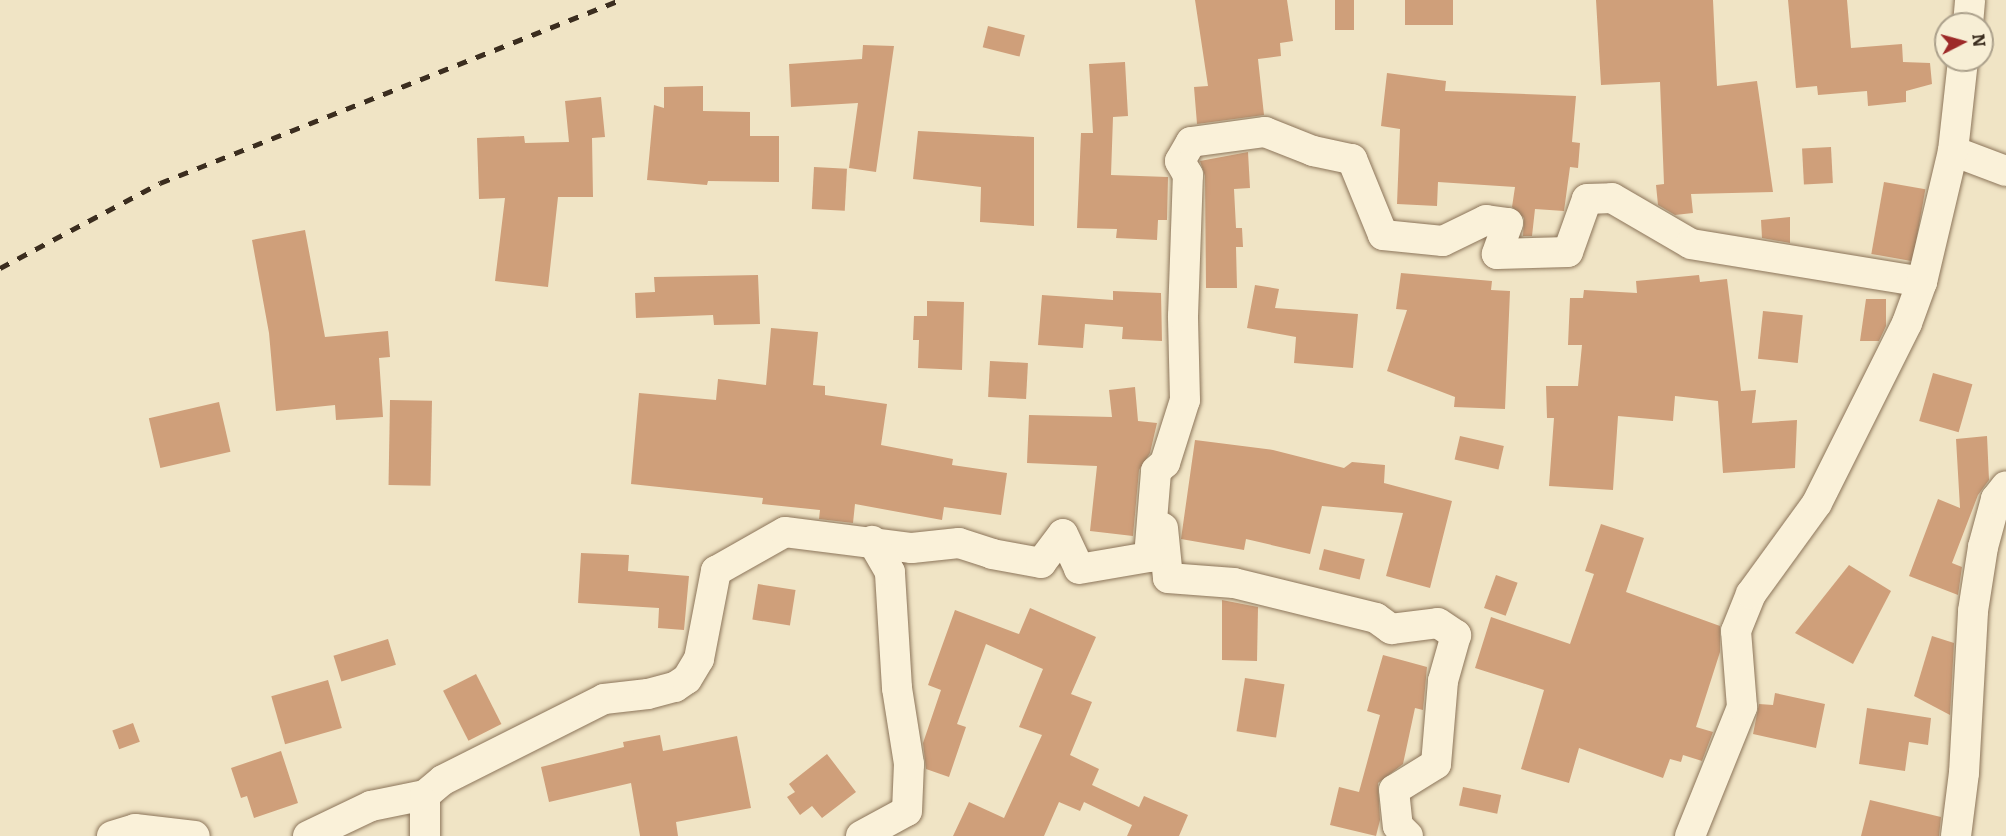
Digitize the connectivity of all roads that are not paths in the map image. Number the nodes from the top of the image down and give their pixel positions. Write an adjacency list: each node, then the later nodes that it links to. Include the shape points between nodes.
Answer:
1 (1963, 72): 2 (street)
2 (1953, 152): 3 (street); 4 (street)
3 (2006, 171)
4 (1922, 282): 5 (street, via 1691,244 1612,198 1587,199 1568,252 1497,254 1508,223 1486,220 1443,241 1383,235 1352,159 1313,151 1265,132 1191,142 1180,161 1188,175 1183,305 1185,400 1165,463); 15 (street, via 1908,323 1817,503 1750,594 1736,631 1742,707)
5 (1156, 471): 7 (street, via 1149,557 1079,569 1063,534 1041,563 959,543 912,548); 14 (street, via 1168,578 1234,583 1376,618 1390,629 1438,623 1456,635 1443,681 1436,764 1394,790 1398,826)
6 (2006, 486): 16 (street, via 1996,499 1983,547 1973,611 1964,773)
7 (872, 541): 8 (street, via 785,532 752,549 716,570 699,659 687,679 648,694 604,699 469,765); 13 (street, via 890,572 897,688 909,764 907,811)
8 (425, 795): 11 (street, via 371,806); 12 (street)
9 (112, 836): 10 (street, via 135,829)
10 (195, 836)
11 (308, 836)
12 (425, 836)
13 (861, 836)
14 (1408, 836)
15 (1690, 836)
16 (1956, 836)

